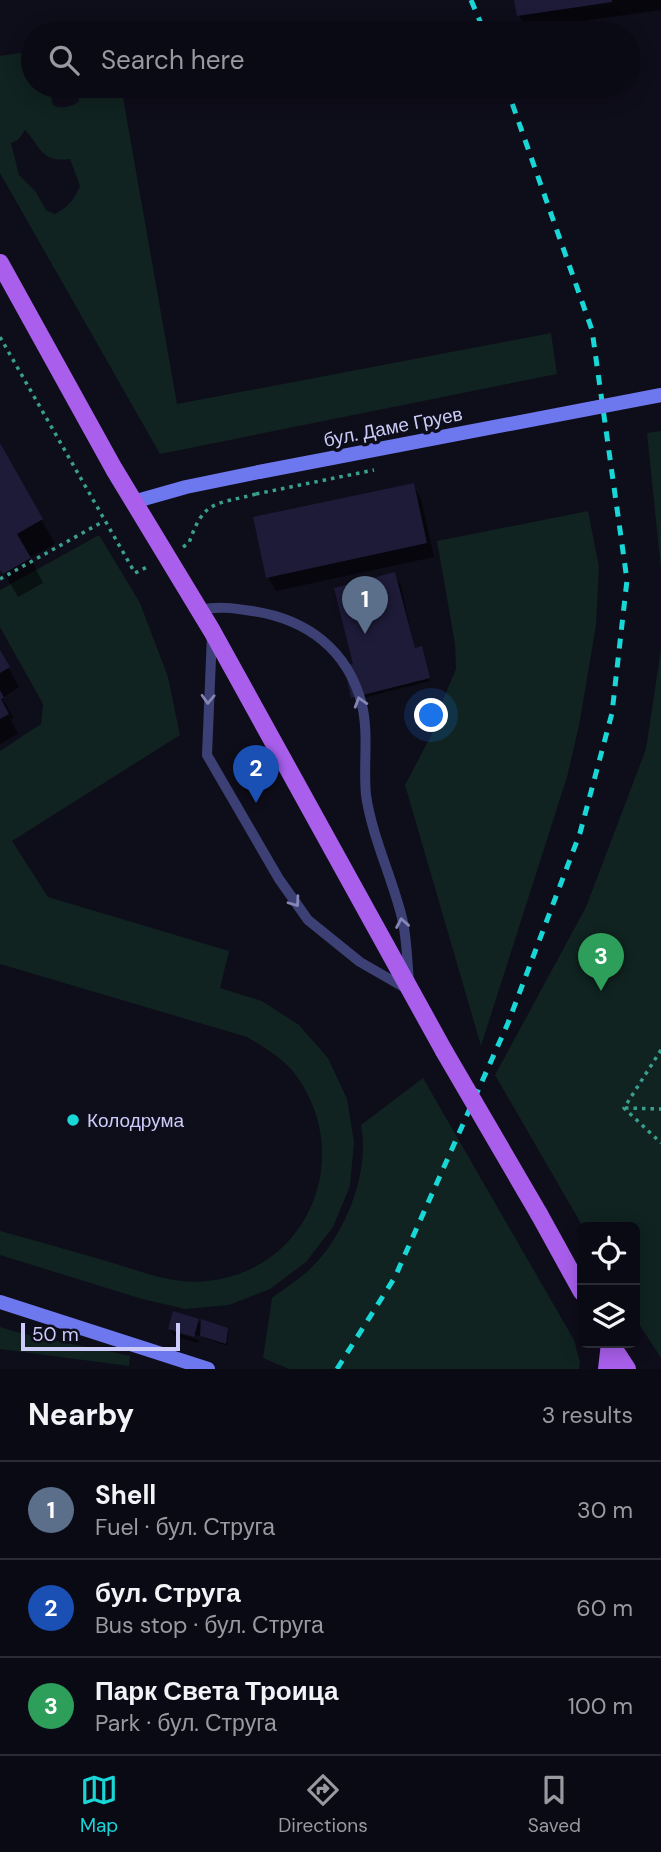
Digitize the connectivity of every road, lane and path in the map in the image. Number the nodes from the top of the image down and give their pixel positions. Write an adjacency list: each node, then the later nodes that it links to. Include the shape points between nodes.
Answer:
1 (0, 263): 5 (main road)
2 (0, 337): 6 (path)
3 (661, 395): 5 (main road, бул. Даме Груев, bridge, via 259,472)
4 (256, 494): 7 (path, via 210,506 196,522)
5 (133, 502): 10 (main road)
6 (104, 521): 8 (path); 9 (path)
7 (189, 543)
8 (135, 573)
9 (0, 579)
10 (199, 610): 11 (main road); 12 (lane, one-way to 10, via 402,918 366,794 367,733 352,679 320,636 294,621 223,606)
11 (212, 631): 12 (main road); 12 (lane, one-way to 12, via 207,755 308,920 360,962)
12 (411, 991): 17 (main road, bridge)
13 (661, 1050): 14 (path)
14 (624, 1108): 15 (path); 16 (path)
15 (661, 1109)
16 (661, 1143)
17 (578, 1285)
18 (0, 1302): 21 (main road)
19 (609, 1348): 22 (main road)
20 (613, 1348): 23 (main road)
21 (208, 1369)
22 (607, 1369)
23 (627, 1369)

